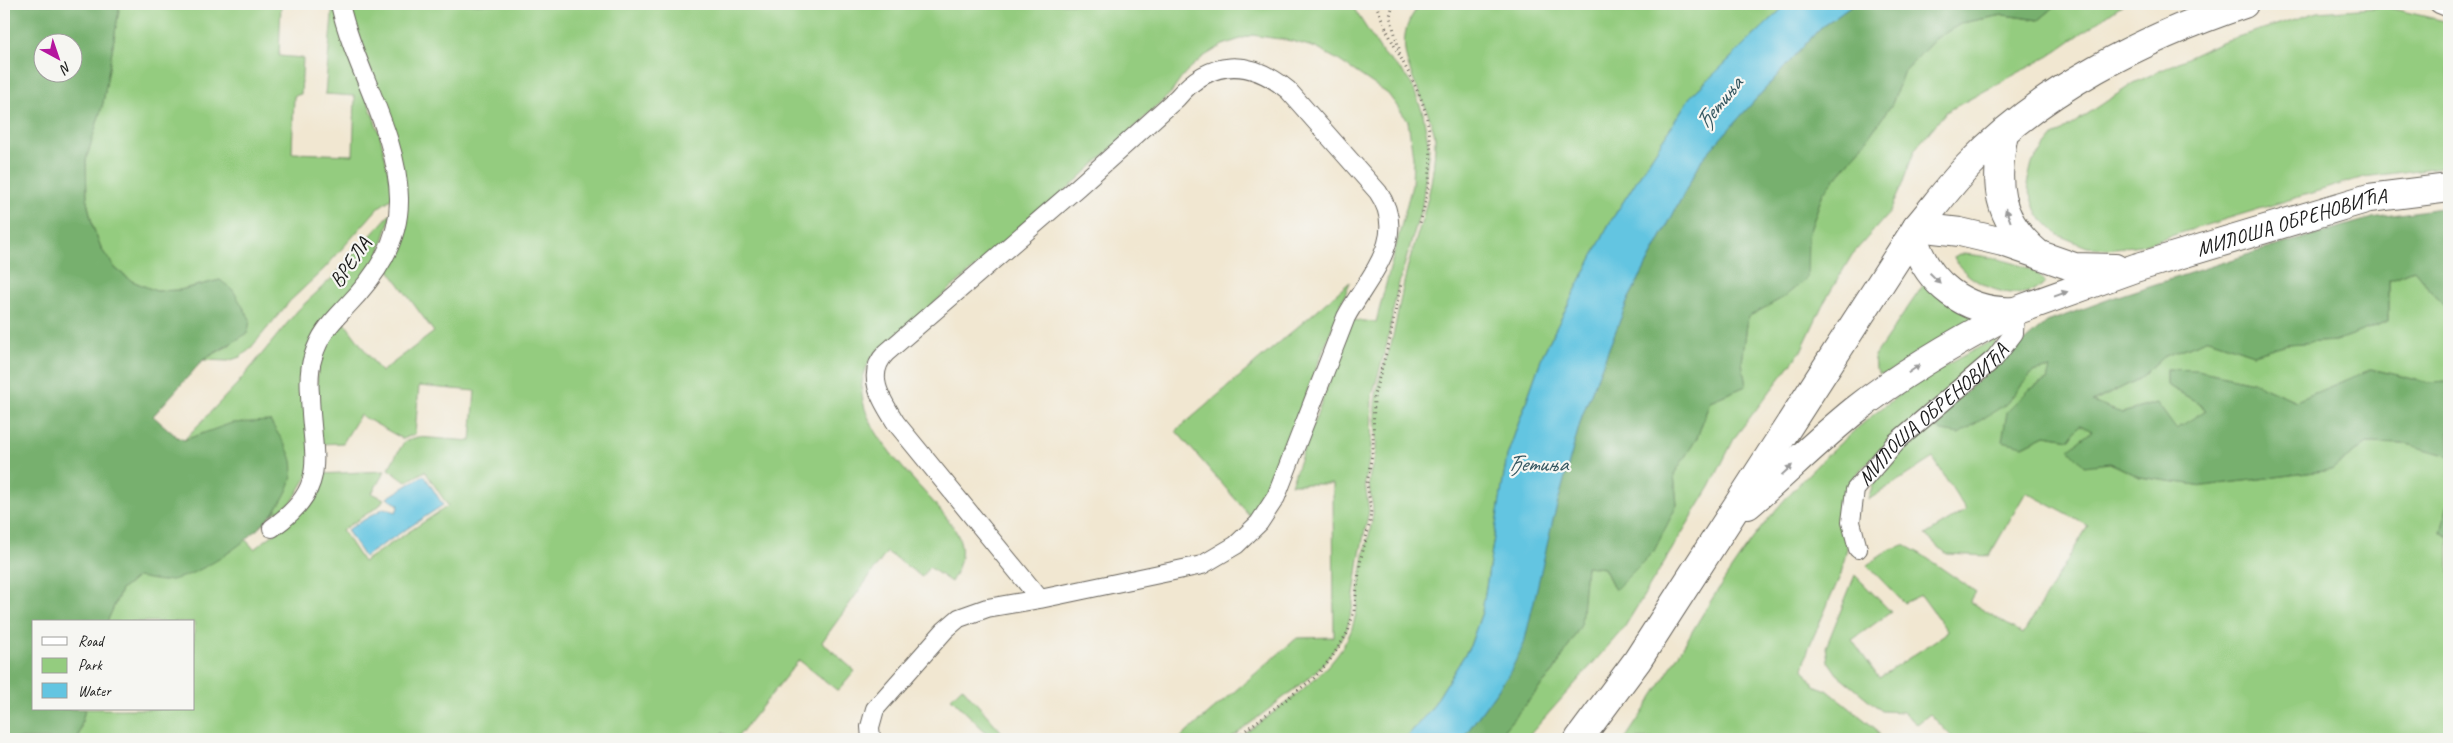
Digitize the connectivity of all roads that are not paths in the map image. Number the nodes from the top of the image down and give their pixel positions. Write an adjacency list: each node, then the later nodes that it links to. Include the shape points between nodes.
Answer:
1 (340, 4): 12 (lane, ВРЕЛА, via 393,159 399,200 396,224 390,247 371,280 330,323 318,341 309,378 310,418 315,443 311,483 306,497 289,516)
2 (2244, 4): 5 (main road, via 2136,48 2050,98)
3 (2439, 4): 4 (lane)
4 (2449, 8)
5 (2004, 133): 7 (main road, via 1968,166); 8 (main road, one-way to 5, via 2015,232 2000,193 1998,163)
6 (2449, 188): 9 (main road, МИЛОША ОБРЕНОВИЋА, via 2369,198)
7 (1915, 231): 8 (main road, via 1960,232); 10 (main road, one-way to 10, via 1917,251 1932,276 1959,299 1996,312); 11 (main road)
8 (2037, 253): 9 (main road, via 2074,267)
9 (2135, 268): 10 (main road, one-way to 9)
10 (2015, 311): 11 (main road, one-way to 10, via 1855,410 1930,358); 13 (lane, МИЛОША ОБРЕНОВИЋА, via 2014,333 1996,358 1896,442 1855,490 1851,522)
11 (1724, 525): 16 (main road, via 1637,661)
12 (272, 528)
13 (1858, 549)
14 (1040, 599): 14 (lane, via 1202,564 1236,546 1259,523 1276,497 1346,317 1383,255 1390,227 1386,203 1288,90 1258,71 1221,68 1188,85 1078,188 878,364 875,381 896,423); 15 (lane, via 987,608 959,618 875,709 870,727)
15 (872, 739)
16 (1580, 739)

